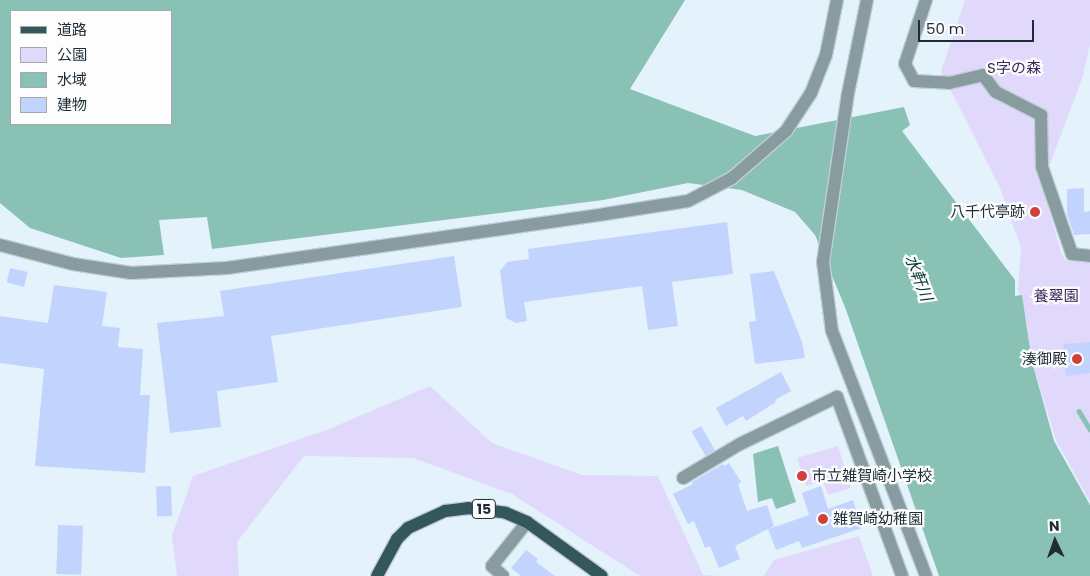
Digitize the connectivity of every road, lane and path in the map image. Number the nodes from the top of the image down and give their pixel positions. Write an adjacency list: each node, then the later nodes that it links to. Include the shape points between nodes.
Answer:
1 (837, 0): 4 (street, via 826,55 811,93 786,131 732,178 688,200 217,268 131,273 73,264)
2 (867, 0): 12 (street, via 848,93 823,262 832,331)
3 (926, 0): 5 (street, via 905,64 914,80 949,83 983,75 996,92 1041,115 1042,167 1072,254)
4 (0, 245)
5 (1090, 256)
6 (683, 478): 11 (street, via 740,444 837,397)
7 (527, 522): 8 (main road, 15, via 488,510 445,511 408,528 397,539); 9 (street, via 492,566); 10 (main road, 15)
8 (377, 576)
9 (503, 576)
10 (602, 576)
11 (902, 576)
12 (926, 576)

